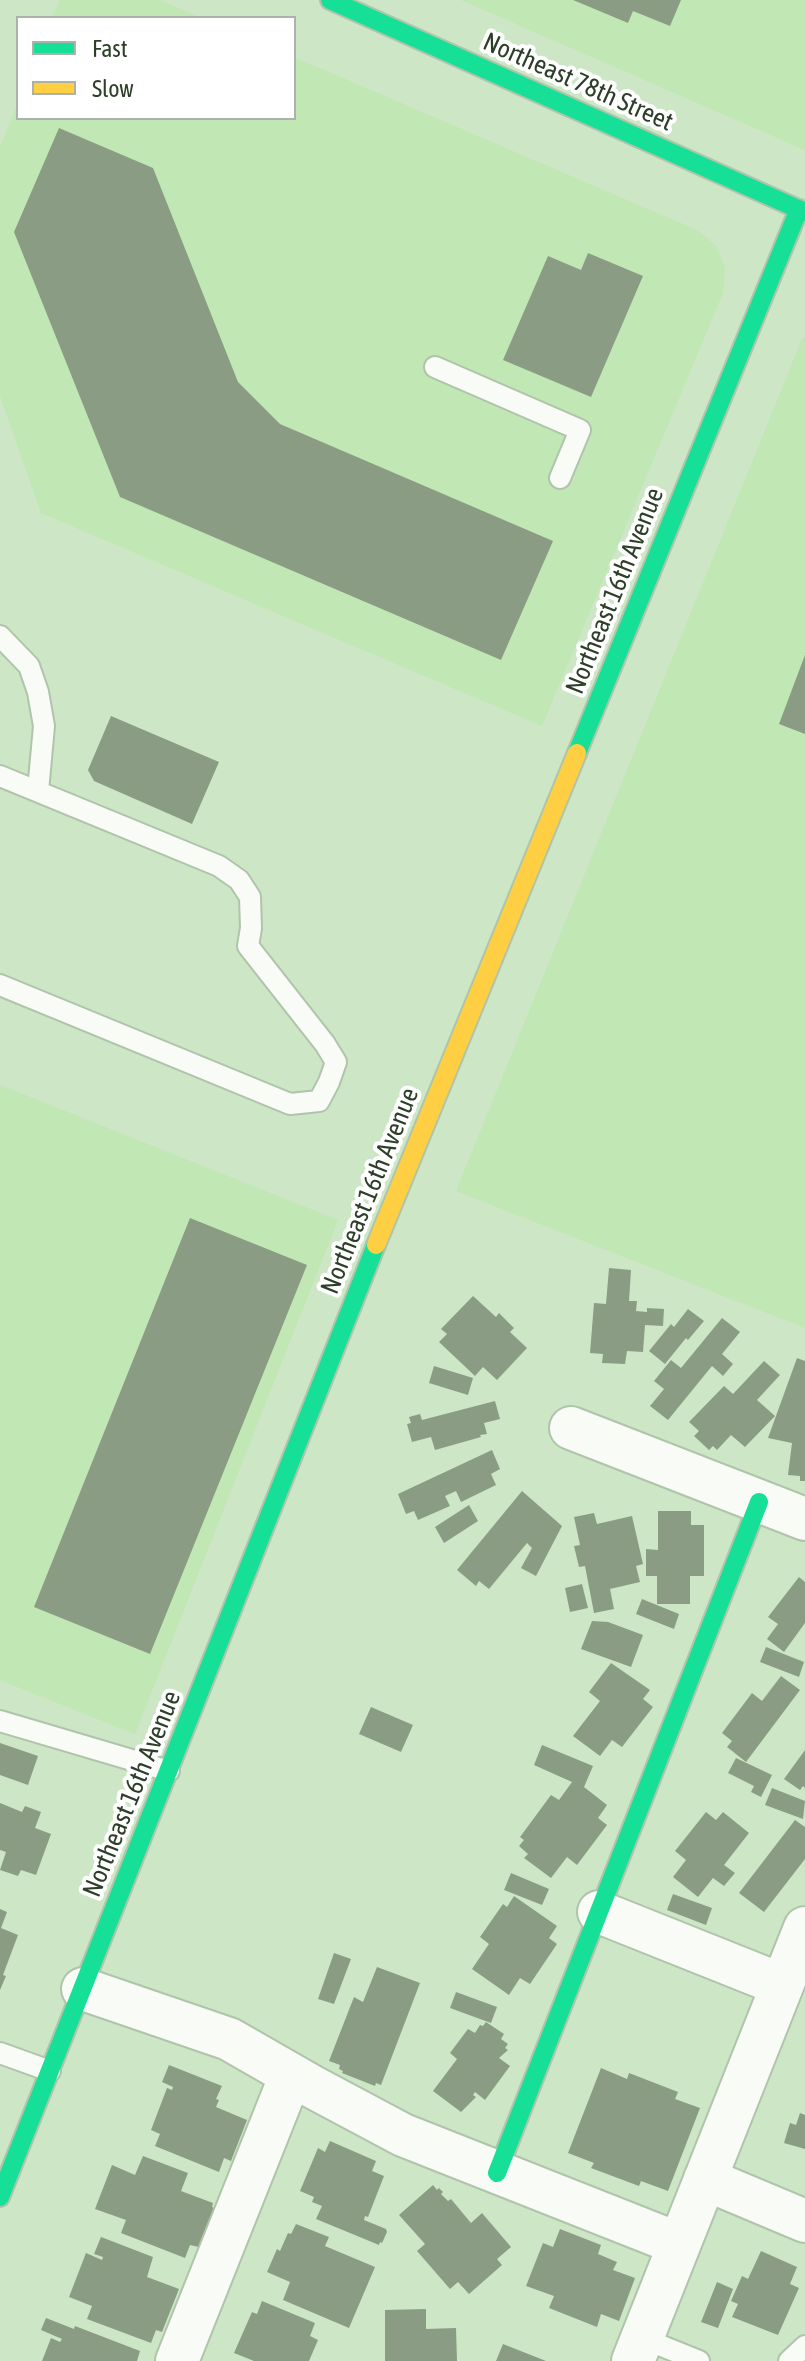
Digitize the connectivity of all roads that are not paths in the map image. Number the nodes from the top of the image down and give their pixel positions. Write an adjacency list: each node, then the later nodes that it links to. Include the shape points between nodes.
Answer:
1 (330, 0): 2 (street, Northeast 78th Street)
2 (802, 210): 13 (street, Northeast 16th Avenue, via 368,1265)
3 (435, 367): 4 (lane, via 580,430)
4 (560, 478)
5 (0, 636): 7 (lane, via 29,666 38,692 44,726)
6 (0, 776): 7 (lane)
7 (38, 791): 8 (lane, via 219,866 239,880 250,897 248,946 336,1062 319,1101 290,1104)
8 (0, 985)
9 (571, 1428): 10 (street)
10 (759, 1502): 11 (street); 14 (street)
11 (805, 1519)
12 (0, 1721): 13 (lane)
13 (169, 1771): 17 (street, Northeast 16th Avenue)
14 (599, 1912): 16 (street); 21 (street)
15 (805, 1928): 16 (street)
16 (782, 1985): 22 (street)
17 (83, 1989): 19 (street, Northeast 16th Avenue); 20 (street, via 229,2039)
18 (0, 2053): 19 (lane)
19 (50, 2071): 23 (street, Northeast 16th Avenue)
20 (291, 2075): 21 (street, via 403,2135); 28 (street)
21 (497, 2173): 25 (street)
22 (705, 2179): 24 (street); 25 (street)
23 (0, 2197)
24 (805, 2221)
25 (679, 2244): 27 (street)
26 (805, 2346): 30 (lane)
27 (638, 2350): 29 (lane)
28 (177, 2361)
29 (699, 2361)
30 (789, 2361)

